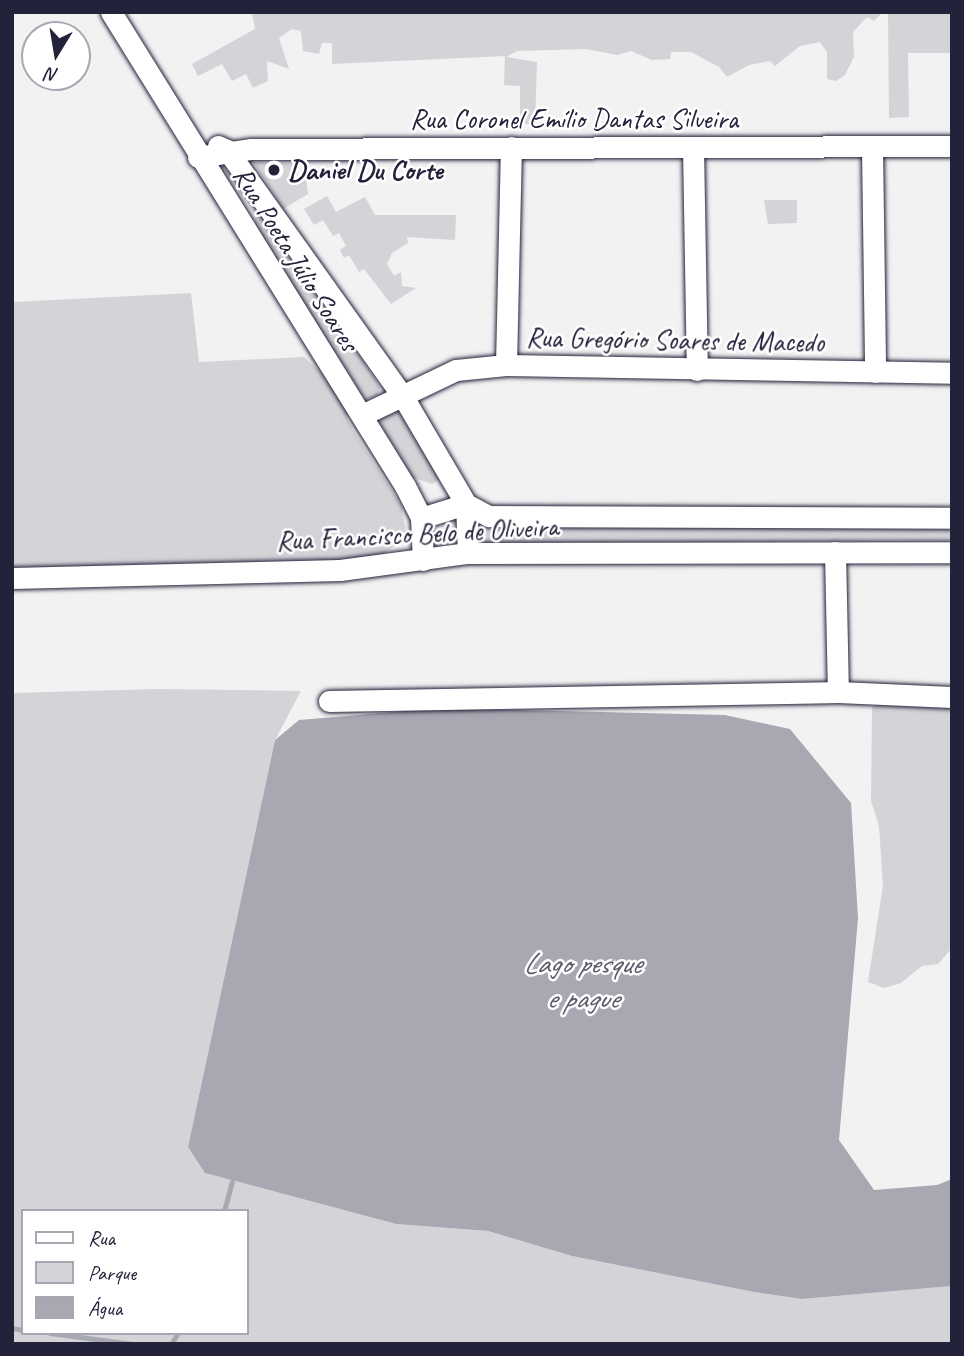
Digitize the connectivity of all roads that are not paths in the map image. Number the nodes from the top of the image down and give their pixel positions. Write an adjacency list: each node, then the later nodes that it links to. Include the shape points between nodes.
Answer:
1 (111, 12): 2 (street, Rua Poeta Júlio Soares)
2 (184, 132): 7 (street, Rua Poeta Júlio Soares); 8 (street, Rua Poeta Júlio Soares)
3 (952, 146): 6 (street, Rua Coronel Emílio Dantas Silveira)
4 (511, 147): 5 (street, Rua Coronel Emílio Dantas Silveira); 7 (street, Rua Coronel Emílio Dantas Silveira); 9 (street)
5 (693, 147): 6 (street, Rua Coronel Emílio Dantas Silveira); 10 (street)
6 (872, 147): 11 (street)
7 (227, 150): 8 (street, Rua Coronel Emílio Dantas Silveira); 13 (street, Rua Poeta Júlio Soares)
8 (198, 157): 14 (street, Rua Poeta Júlio Soares)
9 (506, 365): 10 (street, Rua Gregório Soares de Macedo); 13 (street, Rua Gregório Soares de Macedo, via 456,370)
10 (698, 370): 11 (street, Rua Gregório Soares de Macedo)
11 (875, 372): 12 (street, Rua Gregório Soares de Macedo)
12 (952, 373)
13 (402, 395): 14 (street); 15 (street, Rua Poeta Júlio Soares)
14 (362, 415): 16 (street, Rua Poeta Júlio Soares)
15 (466, 504): 16 (street, Rua Francisco Belo de Oliveira); 17 (street, Rua Francisco Belo de Oliveira, via 489,516); 20 (street, Rua Poeta Júlio Soares)
16 (421, 518): 21 (street, Rua Poeta Júlio Soares)
17 (952, 518)
18 (835, 552): 19 (street, Rua Francisco Belo de Oliveira); 20 (street, Rua Francisco Belo de Oliveira); 23 (street)
19 (952, 552)
20 (468, 553): 21 (street, Rua Francisco Belo de Oliveira)
21 (423, 560): 22 (street, Rua Francisco Belo de Oliveira, via 340,570)
22 (12, 578)
23 (838, 692): 24 (street); 25 (street)
24 (952, 697)
25 (329, 701)

